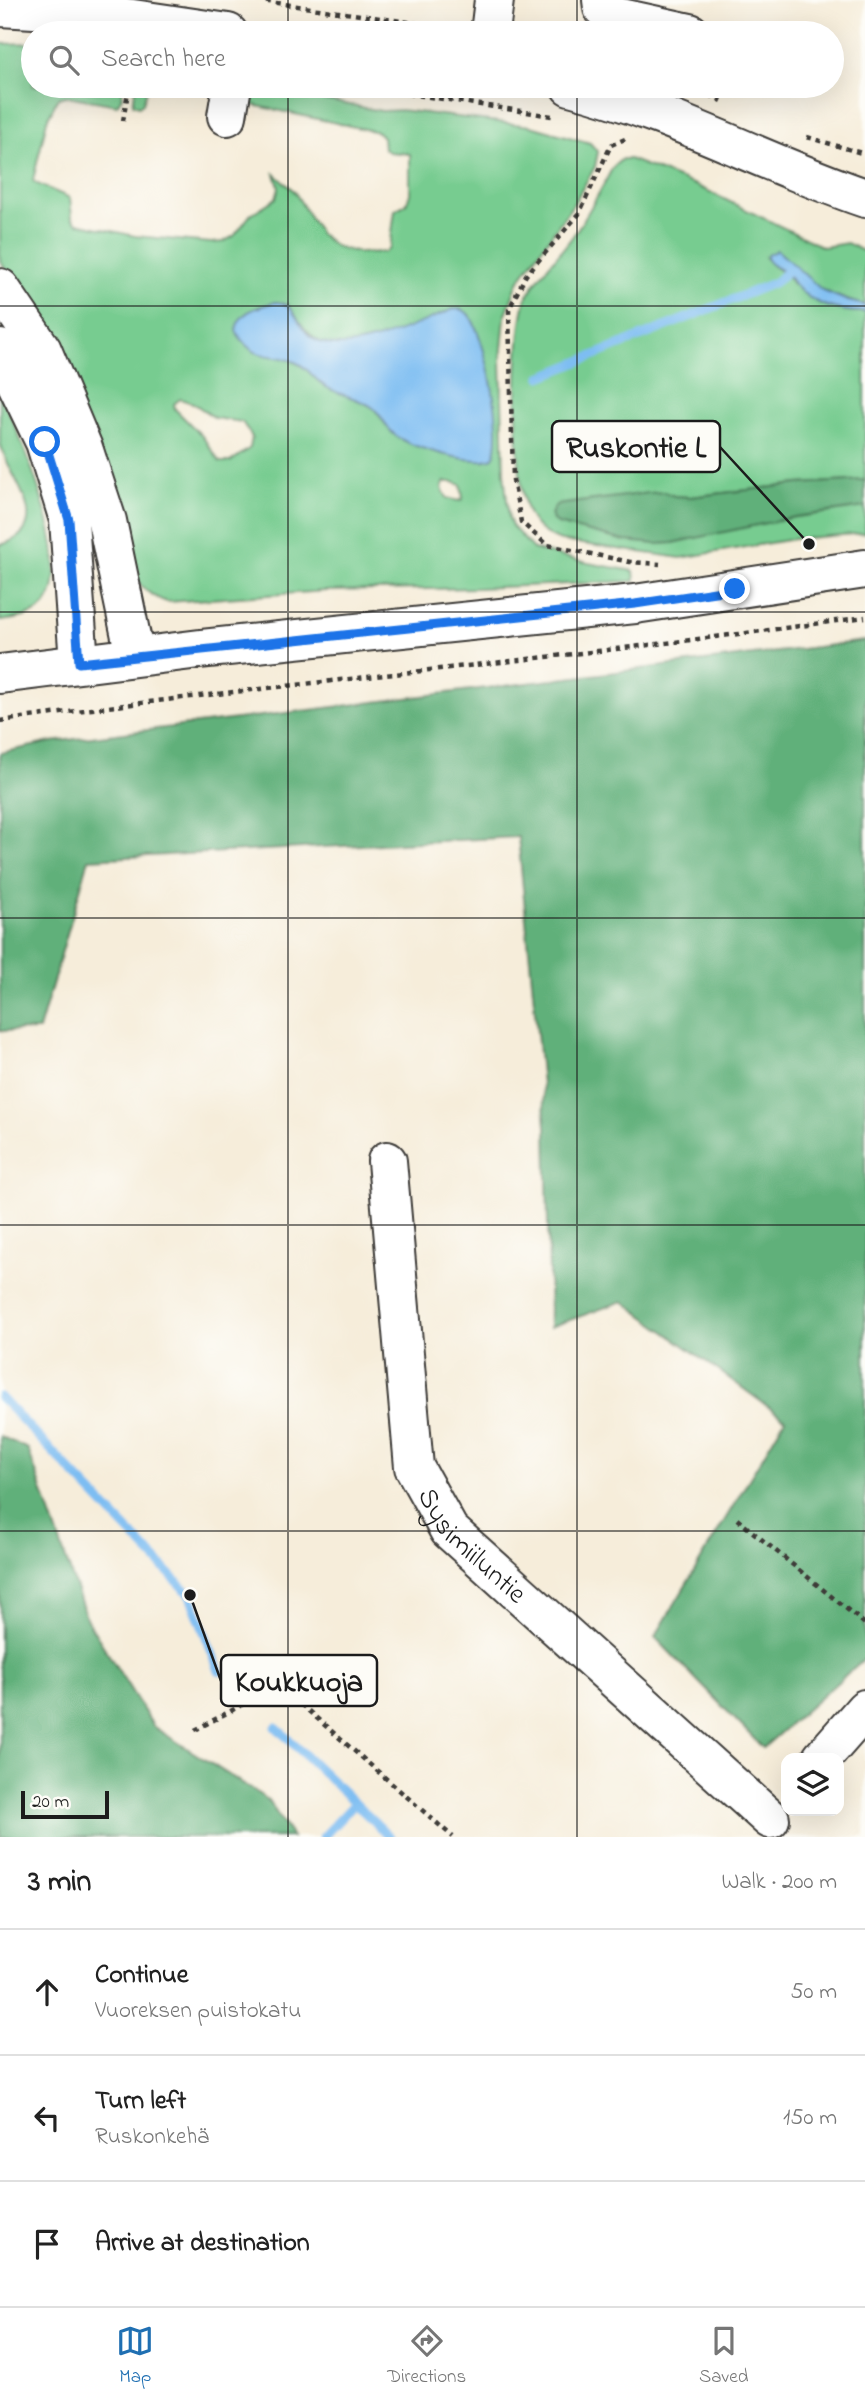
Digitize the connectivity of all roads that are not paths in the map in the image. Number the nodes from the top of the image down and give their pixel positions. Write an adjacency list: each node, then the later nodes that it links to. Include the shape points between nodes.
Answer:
1 (494, 0): 6 (main road)
2 (602, 0): 7 (main road, via 612,16)
3 (86, 6): 4 (main road); 5 (main road)
4 (0, 7)
5 (165, 21)
6 (482, 21)
7 (635, 21)
8 (567, 102): 9 (main road, via 642,107)
9 (865, 198)
10 (0, 288): 13 (main road, via 42,350 83,448 107,521)
11 (0, 349): 14 (main road, via 45,442 69,520)
12 (865, 569): 13 (main road, via 635,604)
13 (135, 656): 14 (main road)
14 (79, 663): 15 (main road)
15 (0, 674)
16 (387, 1161): 19 (main road, Sysimiiluntie, via 414,1467 449,1531)
17 (865, 1709): 18 (main road)
18 (826, 1753)
19 (770, 1819)

